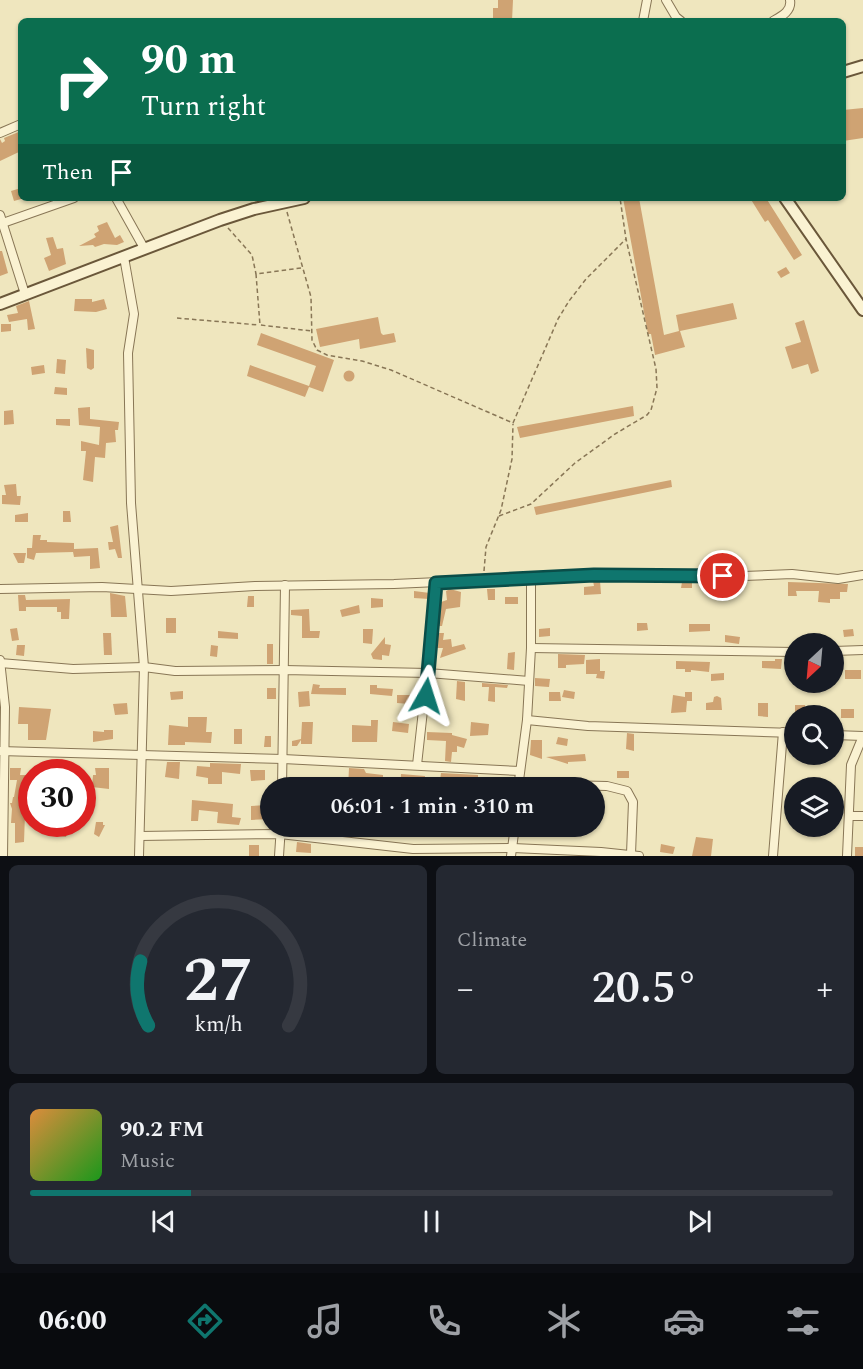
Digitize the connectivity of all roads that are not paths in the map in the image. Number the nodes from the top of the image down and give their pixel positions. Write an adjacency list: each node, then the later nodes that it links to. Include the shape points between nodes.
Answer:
1 (646, 0): 4 (street)
2 (666, 0): 5 (street)
3 (790, 0): 6 (street, via 788,10)
4 (643, 18)
5 (677, 18)
6 (777, 18)
7 (863, 66): 8 (street)
8 (846, 71)
9 (18, 125): 10 (street)
10 (0, 133)
11 (64, 201): 15 (street)
12 (118, 201): 16 (street)
13 (284, 201): 16 (street)
14 (787, 201): 20 (street)
15 (1, 221): 18 (street)
16 (144, 248): 17 (street)
17 (124, 257): 18 (street); 25 (street, via 134,314 128,353)
18 (26, 294): 19 (street)
19 (0, 304)
20 (863, 310)
21 (863, 575): 22 (street, via 838,579 792,574)
22 (531, 579): 23 (street); 27 (street)
23 (436, 583): 24 (street); 34 (street)
24 (285, 585): 25 (street, via 171,591); 33 (street)
25 (136, 588): 26 (street); 32 (street)
26 (0, 589)
27 (531, 648): 30 (street); 35 (street)
28 (863, 650): 29 (street)
29 (844, 651)
30 (784, 652)
31 (0, 662): 32 (street, via 73,669); 40 (street)
32 (144, 668): 33 (street); 41 (street)
33 (284, 670): 34 (street); 42 (street)
34 (428, 673): 35 (street); 43 (street)
35 (529, 681): 36 (street)
36 (527, 720): 37 (street, via 588,726); 44 (street)
37 (783, 732): 60 (street)
38 (844, 735): 39 (street)
39 (863, 736): 48 (street, via 851,765)
40 (2, 751): 41 (street); 57 (street)
41 (141, 755): 42 (street); 51 (street)
42 (283, 759): 43 (street); 45 (street)
43 (417, 765): 44 (street)
44 (520, 771): 46 (street)
45 (282, 777)
46 (520, 777)
47 (605, 786): 56 (street, via 627,791 633,802)
48 (849, 816): 49 (street); 61 (street)
49 (863, 816)
50 (260, 831): 51 (street)
51 (140, 836): 58 (street)
52 (280, 837): 59 (street)
53 (329, 837): 55 (street, via 413,849)
54 (514, 837): 55 (street)
55 (512, 852): 56 (street)
56 (635, 855)
57 (3, 856)
58 (140, 856)
59 (279, 856)
60 (773, 856)
61 (847, 856)

